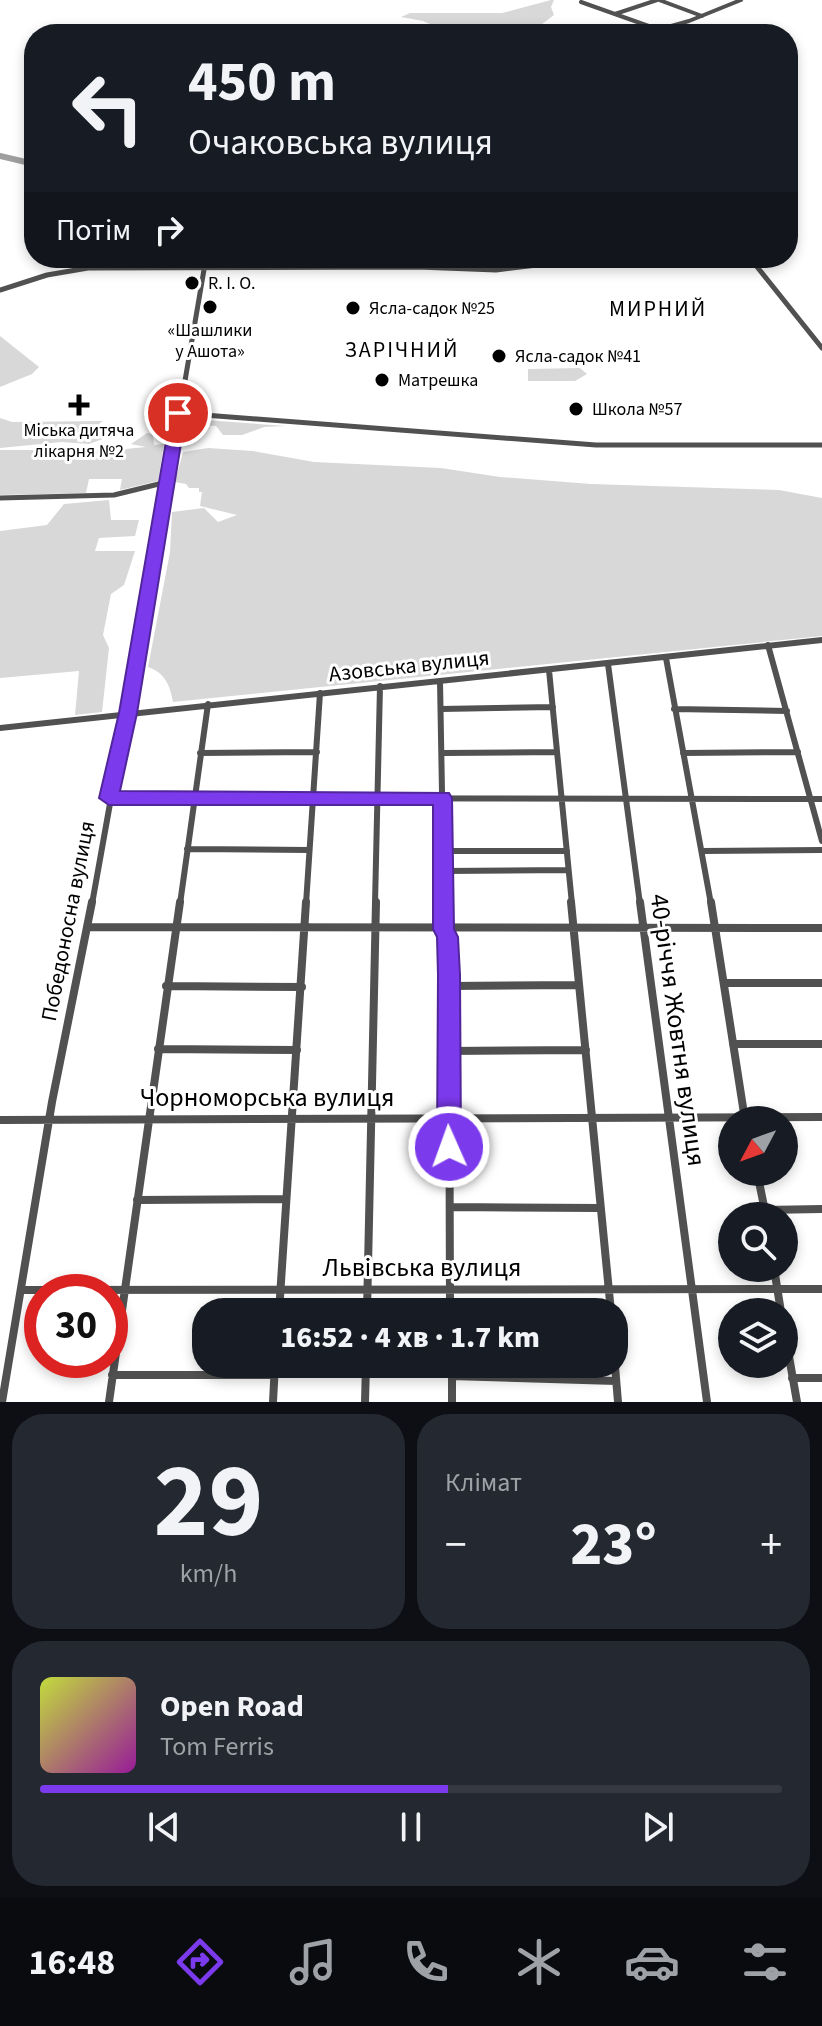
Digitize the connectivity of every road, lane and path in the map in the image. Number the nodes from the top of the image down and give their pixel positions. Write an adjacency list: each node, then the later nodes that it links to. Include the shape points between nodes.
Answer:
1 (658, 0): 4 (street); 5 (street)
2 (741, 0): 5 (street)
3 (581, 2): 4 (street)
4 (615, 14): 6 (street)
5 (702, 16): 7 (street)
6 (642, 24)
7 (677, 24)
8 (94, 268): 9 (street); 13 (street)
9 (204, 268): 15 (street, Победоносна вулиця)
10 (450, 268): 11 (street)
11 (496, 268)
12 (758, 268): 14 (street)
13 (0, 290)
14 (822, 348)
15 (178, 413): 16 (street, via 596,445); 17 (street, Победоносна вулиця)
16 (822, 445)
17 (167, 482): 18 (street, via 114,495); 32 (street, Победоносна вулиця)
18 (0, 498)
19 (822, 640): 20 (street, Азовська вулиця)
20 (768, 645): 21 (street, Азовська вулиця); 31 (street)
21 (666, 658): 22 (street, Азовська вулиця); 30 (street)
22 (608, 664): 23 (street, Азовська вулиця); 47 (street, 40-річчя Жовтня вулиця)
23 (549, 670): 24 (street, Азовська вулиця); 28 (street)
24 (440, 681): 25 (street, Азовська вулиця); 29 (street)
25 (380, 686): 26 (street, Азовська вулиця); 45 (street)
26 (320, 693): 27 (street, Азовська вулиця); 34 (street)
27 (208, 704): 32 (street, Азовська вулиця); 37 (street)
28 (553, 707): 29 (street); 35 (street)
29 (441, 709): 38 (street)
30 (674, 709): 31 (street); 39 (street)
31 (787, 711): 36 (street)
32 (128, 713): 33 (street, Азовська вулиця); 40 (street, Победоносна вулиця)
33 (0, 728)
34 (317, 752): 37 (street); 44 (street)
35 (557, 752): 38 (street); 46 (street)
36 (798, 752): 39 (street); 48 (street)
37 (200, 753): 41 (street)
38 (443, 753): 42 (street)
39 (683, 753): 43 (street)
40 (109, 798): 41 (street); 61 (street, Победоносна вулиця)
41 (195, 798): 44 (street); 51 (street)
42 (442, 798): 45 (street); 46 (street); 54 (street)
43 (692, 798): 47 (street); 48 (street); 56 (street)
44 (312, 799): 45 (street); 52 (street)
45 (377, 799): 64 (street)
46 (561, 799): 47 (street); 55 (street)
47 (626, 799): 65 (street, 40-річчя Жовтня вулиця)
48 (812, 799): 49 (street); 50 (street)
49 (822, 799)
50 (822, 841)
51 (187, 849): 52 (street); 59 (street)
52 (309, 850): 60 (street)
53 (822, 850): 56 (street)
54 (444, 851): 55 (street); 58 (street)
55 (567, 851): 57 (street)
56 (702, 851): 63 (street)
57 (568, 870): 58 (street); 62 (street)
58 (444, 871): 67 (street)
59 (176, 926): 60 (street); 61 (street); 71 (street)
60 (306, 926): 64 (street); 73 (street)
61 (88, 927): 90 (street, Победоносна вулиця)
62 (574, 927): 65 (street); 67 (street); 70 (street)
63 (715, 927): 65 (street); 66 (street); 68 (street)
64 (375, 928): 67 (street); 84 (street)
65 (643, 928): 86 (street, 40-річчя Жовтня вулиця)
66 (822, 928)
67 (444, 929): 72 (street)
68 (725, 983): 69 (street); 74 (street)
69 (822, 983)
70 (577, 985): 72 (street); 78 (street)
71 (166, 986): 73 (street); 76 (street)
72 (449, 986): 79 (street)
73 (302, 987): 77 (street)
74 (733, 1044): 75 (street); 80 (street)
75 (822, 1044)
76 (158, 1049): 77 (street); 82 (street)
77 (297, 1050): 83 (street)
78 (586, 1050): 79 (street); 81 (street)
79 (447, 1051): 85 (street)
80 (743, 1106)
81 (590, 1116): 85 (street, Чорноморська вулиця); 86 (street, Чорноморська вулиця); 95 (street)
82 (150, 1117): 83 (street, Чорноморська вулиця); 90 (street, Чорноморська вулиця); 93 (street)
83 (293, 1117): 84 (street, Чорноморська вулиця); 92 (street)
84 (369, 1117): 85 (street, Чорноморська вулиця); 106 (street)
85 (447, 1117): 94 (street)
86 (670, 1117): 89 (street, Чорноморська вулиця); 101 (street, 40-річчя Жовтня вулиця)
87 (798, 1117): 88 (street, Чорноморська вулиця)
88 (822, 1117)
89 (718, 1118)
90 (49, 1119): 91 (street, Чорноморська вулиця); 104 (street, Победоносна вулиця)
91 (0, 1120)
92 (284, 1199): 93 (street); 100 (street)
93 (137, 1200): 98 (street)
94 (452, 1207): 95 (street); 107 (street)
95 (600, 1208): 108 (street)
96 (822, 1209): 97 (street)
97 (798, 1211)
98 (125, 1274)
99 (777, 1282): 102 (street)
100 (280, 1288): 105 (street, Львівська вулиця); 106 (street, Львівська вулиця); 109 (street)
101 (691, 1289): 102 (street, Львівська вулиця); 108 (street, Львівська вулиця); 132 (street, 40-річчя Жовтня вулиця)
102 (778, 1289): 103 (street, Львівська вулиця); 113 (street)
103 (822, 1289)
104 (23, 1290): 126 (street, Победоносна вулиця)
105 (128, 1290)
106 (368, 1290): 107 (street, Львівська вулиця); 110 (street)
107 (450, 1290): 108 (street, Львівська вулиця); 111 (street)
108 (609, 1290): 112 (street)
109 (280, 1298)
110 (368, 1298)
111 (450, 1298)
112 (610, 1298)
113 (779, 1298)
114 (192, 1372): 115 (street)
115 (128, 1374)
116 (112, 1378): 127 (street)
117 (274, 1378): 128 (street)
118 (366, 1378): 129 (street)
119 (452, 1378): 130 (street)
120 (518, 1378): 125 (street)
121 (616, 1378): 125 (street)
122 (792, 1378): 133 (street)
123 (798, 1378): 124 (street)
124 (822, 1378)
125 (616, 1381): 131 (street)
126 (2, 1402)
127 (109, 1402)
128 (273, 1402)
129 (365, 1402)
130 (452, 1402)
131 (618, 1402)
132 (707, 1402)
133 (797, 1402)

